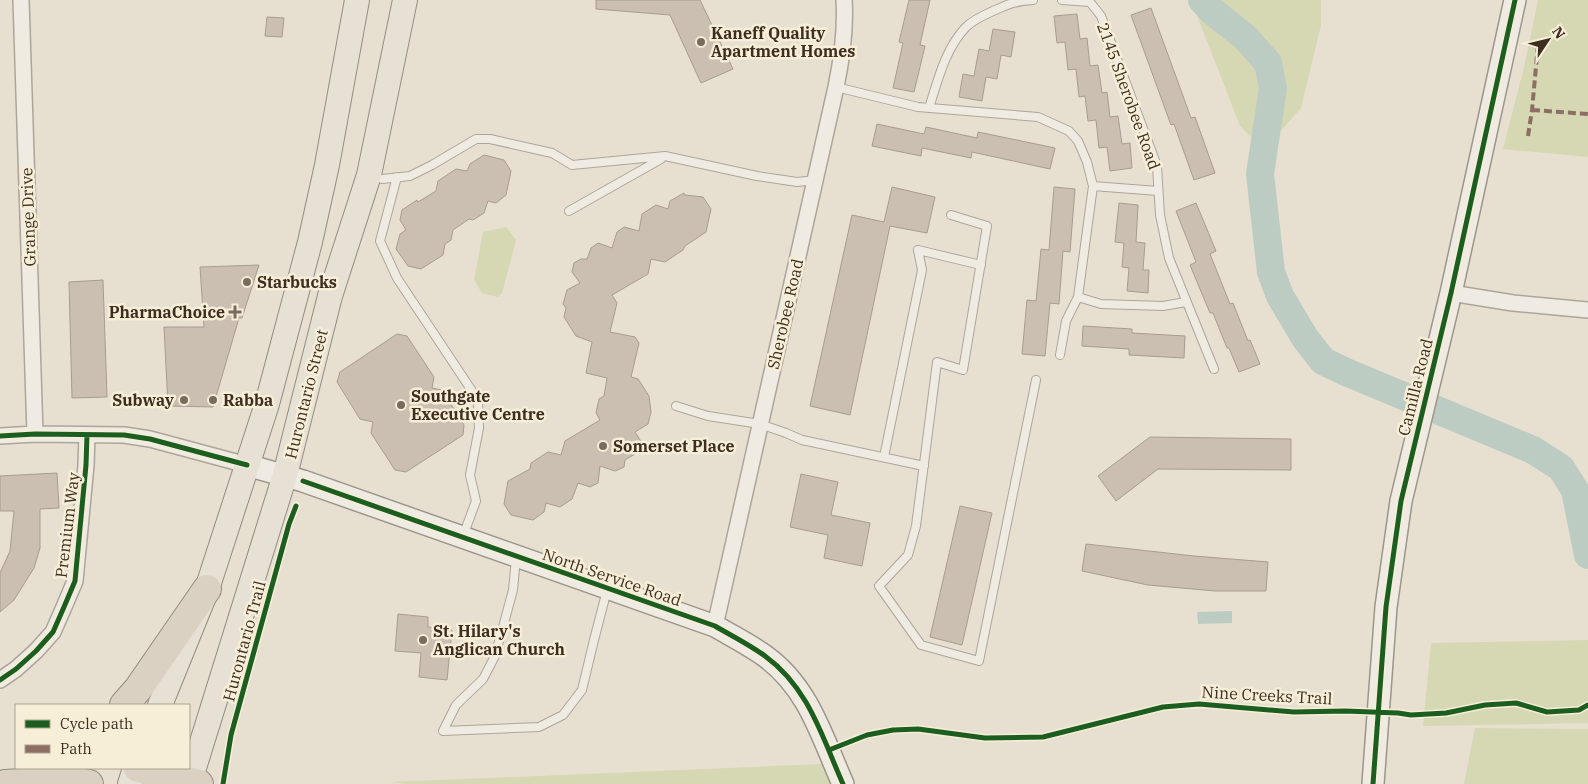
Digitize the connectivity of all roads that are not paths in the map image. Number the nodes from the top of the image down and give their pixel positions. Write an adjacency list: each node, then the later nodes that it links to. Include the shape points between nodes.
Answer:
1 (21, 0): 28 (street, Grange Drive)
2 (357, 0): 32 (main road, via 310,242 267,404)
3 (405, 0): 11 (main road, Hurontario Street)
4 (844, 0): 8 (street, Sherobee Road, via 845,21)
5 (1034, 0): 9 (lane, via 1015,1 967,26 943,64)
6 (1062, 0): 15 (lane, 2145 Sherobee Road, via 1090,2 1101,16 1157,166)
7 (1515, 0): 19 (street, Camilla Road)
8 (836, 87): 9 (lane); 13 (street, Sherobee Road)
9 (929, 108): 14 (lane, via 1038,117 1069,131 1078,141)
10 (665, 156): 12 (lane, via 572,165 552,153 490,139 476,139 410,176); 13 (lane, via 757,176 797,182); 16 (lane)
11 (369, 176): 12 (lane, via 382,179); 34 (main road, Hurontario Street, via 330,296)
12 (397, 177): 35 (lane, via 380,241 396,278 478,400 479,428 470,475 476,500)
13 (816, 180): 27 (street, Sherobee Road)
14 (1093, 186): 15 (lane, 2145 Sherobee Road); 20 (lane)
15 (1158, 191): 21 (lane, 2145 Sherobee Road, via 1169,258)
16 (570, 211)
17 (950, 215): 18 (lane, via 987,226)
18 (981, 265): 31 (lane, via 918,250 922,270); 33 (lane, via 963,370 937,362)
19 (1451, 293): 22 (street); 52 (street, Camilla Road, via 1401,500 1386,608)
20 (1078, 297): 21 (lane, via 1101,304 1163,306); 23 (lane, via 1066,321)
21 (1186, 302): 24 (lane, 2145 Sherobee Road)
22 (1588, 310)
23 (1060, 355)
24 (1214, 369)
25 (1036, 380): 33 (lane, via 979,661 921,645 879,586 908,555 916,526)
26 (676, 406): 27 (lane, via 708,416)
27 (760, 424): 31 (lane, via 802,440); 39 (street, Sherobee Road)
28 (35, 434): 29 (street); 30 (street)
29 (87, 435): 32 (street, via 150,438); 40 (street, Premium Way, via 74,581 52,632 36,651)
30 (0, 436)
31 (884, 457): 33 (lane)
32 (247, 465): 34 (street, North Service Road); 38 (main road)
33 (924, 466)
34 (286, 476): 35 (street, North Service Road); 47 (main road, Hurontario Street)
35 (462, 538): 36 (street, North Service Road)
36 (516, 557): 37 (street, North Service Road); 37 (lane, via 512,590 495,656 483,679 456,705 443,731 539,727 563,715 582,690)
37 (608, 588): 39 (street, North Service Road)
38 (207, 589): 41 (highway); 42 (main road)
39 (716, 626): 51 (street, North Service Road, via 766,657 794,683 812,711)
40 (0, 680)
41 (125, 704)
42 (160, 704)
43 (15, 767): 46 (highway)
44 (136, 769): 50 (main road)
45 (140, 769): 47 (highway)
46 (0, 774)
47 (192, 783)
48 (5, 784): 49 (highway, via 68,780)
49 (89, 784)
50 (130, 784)
51 (843, 784)
52 (1373, 784)

